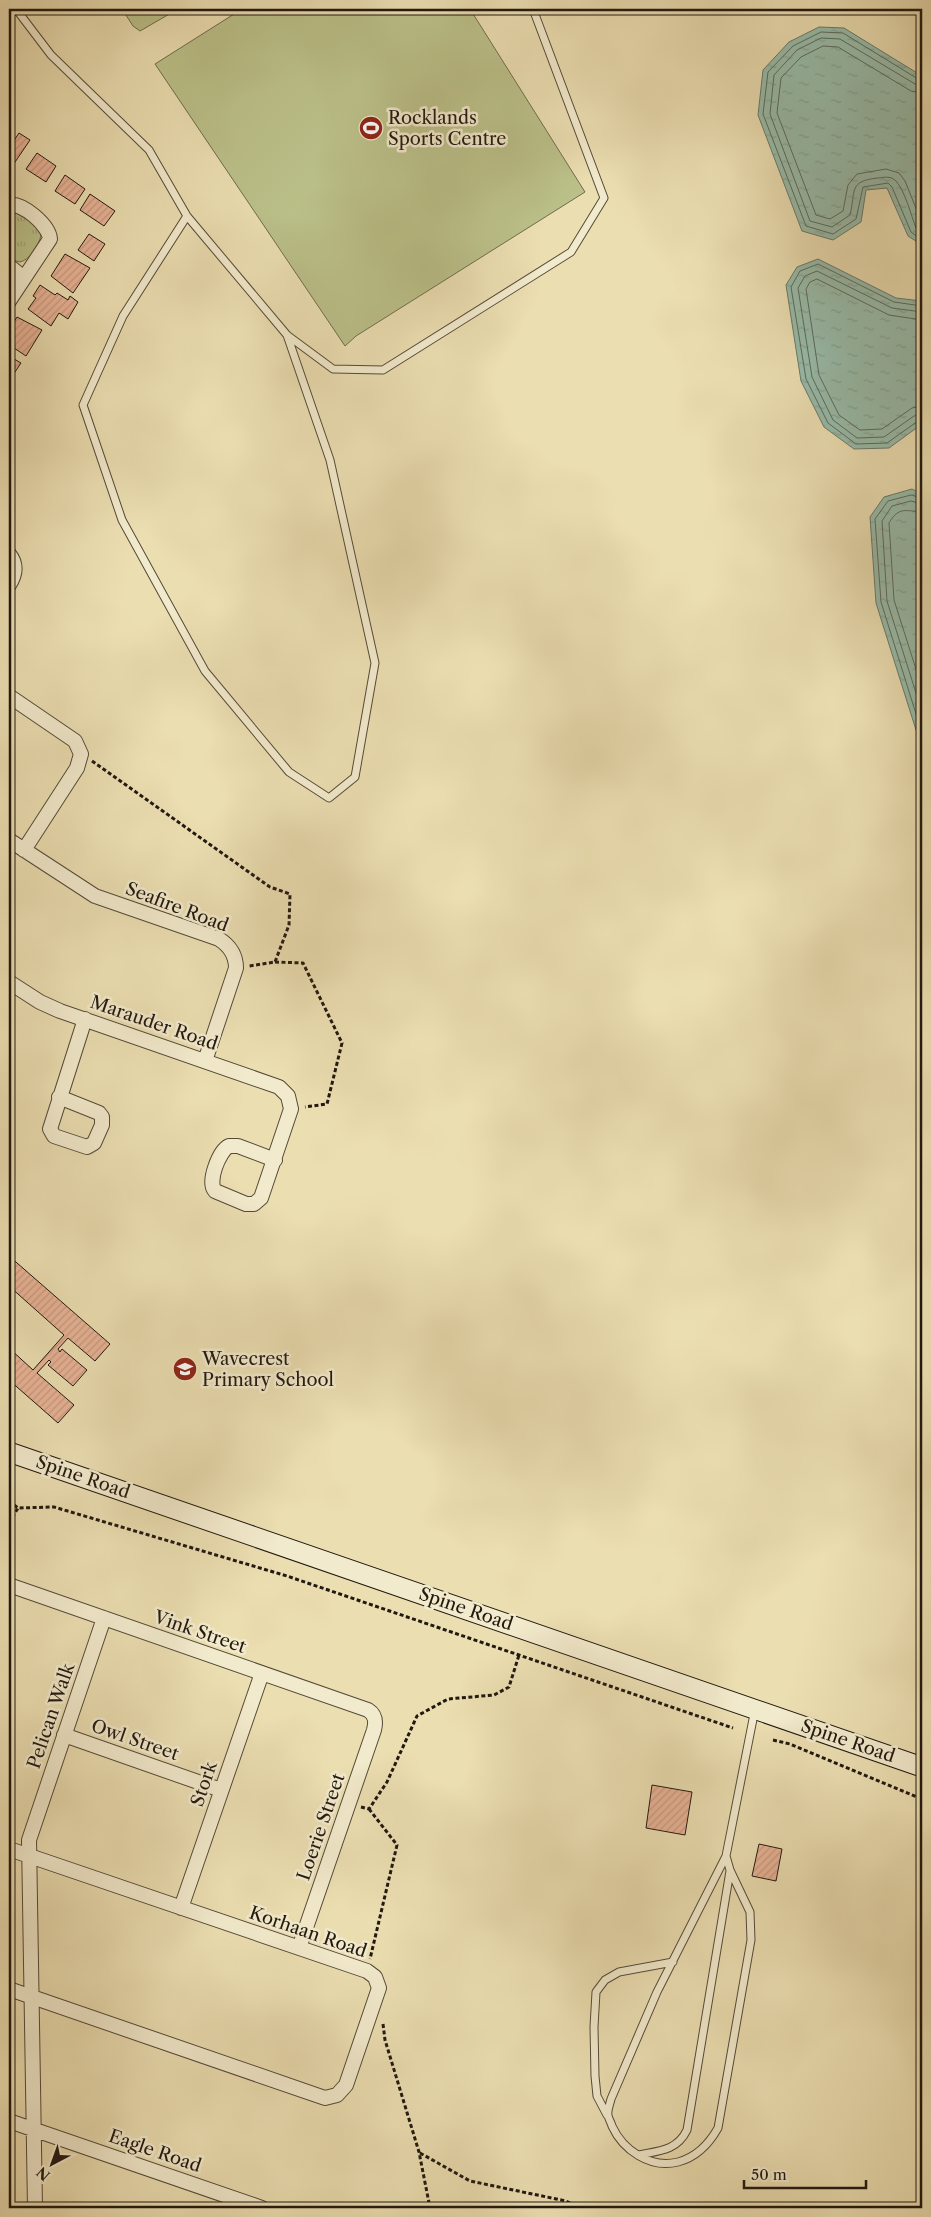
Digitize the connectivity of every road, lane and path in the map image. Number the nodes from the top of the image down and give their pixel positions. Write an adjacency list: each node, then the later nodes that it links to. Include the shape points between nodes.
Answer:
1 (16, 9): 4 (lane, via 51,55 149,150)
2 (533, 9): 8 (lane, via 604,198 571,252 383,370 333,369)
3 (9, 205): 6 (street, via 19,205 48,230 50,238)
4 (187, 216): 8 (lane); 8 (lane, via 123,316 83,405 122,520 205,671 289,772 329,798 355,777 375,663 330,460)
5 (9, 266): 6 (street)
6 (24, 278): 7 (street)
7 (9, 301)
8 (287, 335)
9 (9, 554): 10 (street, via 15,569)
10 (9, 585)
11 (9, 696): 12 (street, via 75,741)
12 (81, 754): 14 (street, via 77,768); 15 (path, via 270,887 290,894 289,925)
13 (9, 840): 14 (street, Seafire Road)
14 (24, 850): 16 (street, Seafire Road, via 95,896 219,939 232,951)
15 (275, 962): 16 (path); 21 (path, via 303,963 342,1043 327,1104)
16 (236, 968): 19 (street)
17 (9, 982): 18 (street, Marauder Road, via 40,1002)
18 (85, 1019): 19 (street, Marauder Road); 20 (street)
19 (205, 1061): 21 (street, Marauder Road, via 275,1085 283,1090)
20 (58, 1097)
21 (290, 1103): 22 (street)
22 (274, 1160): 22 (street, via 261,1198 254,1204 246,1204 212,1188 211,1179 222,1151 229,1146 238,1146)
23 (9, 1452): 31 (main road, Spine Road)
24 (9, 1501): 25 (path)
25 (18, 1508): 26 (path); 29 (path, via 54,1507 103,1520 288,1576)
26 (9, 1523)
27 (9, 1585): 28 (street, Vink Street)
28 (104, 1618): 30 (street, Vink Street); 34 (street, Pelican Walk)
29 (520, 1655): 33 (path); 40 (path, via 509,1687 494,1695 448,1699 417,1716 387,1782)
30 (262, 1674): 32 (street, Vink Street, via 368,1710); 37 (street, Stork)
31 (755, 1709): 36 (main road, Spine Road); 43 (lane)
32 (375, 1718): 39 (street, Loerie Street, via 374,1730)
33 (733, 1728)
34 (64, 1735): 37 (street, Owl Street); 42 (street, Pelican Walk, via 34,1824)
35 (774, 1740): 38 (path)
36 (922, 1767)
37 (221, 1790): 45 (street, Stork)
38 (922, 1799)
39 (348, 1804): 40 (path); 46 (street, Loerie Street)
40 (369, 1809): 48 (path, via 397,1845)
41 (9, 1849): 42 (street, Korhaan Road)
42 (30, 1856): 45 (street, Korhaan Road); 50 (street, Pelican Walk)
43 (726, 1856): 44 (lane); 47 (lane)
44 (730, 1870): 56 (lane, via 687,2130 678,2144 669,2149); 56 (lane, via 750,1912 751,1940 718,2128 701,2150 678,2162 661,2163)
45 (181, 1908): 46 (street, Korhaan Road)
46 (299, 1948): 48 (street, Korhaan Road)
47 (673, 1962): 52 (lane, via 616,2084); 52 (lane, via 619,1972 605,1980 596,1992 594,2076 597,2096)
48 (367, 1971): 50 (street, Korhaan Road, via 378,1982 379,1994 346,2085 337,2095 325,2098)
49 (9, 1990): 50 (street, Korhaan Road)
50 (33, 1998): 54 (street, Pelican Walk)
51 (382, 2022): 55 (path)
52 (608, 2116): 56 (lane, via 619,2140)
53 (9, 2121): 54 (street, Eagle Road)
54 (35, 2130): 57 (street, Pelican Walk); 58 (street, Eagle Road)
55 (419, 2152): 59 (path); 60 (path, via 470,2181 566,2201)
56 (637, 2155)
57 (36, 2208)
58 (262, 2208)
59 (430, 2208)
60 (580, 2208)

